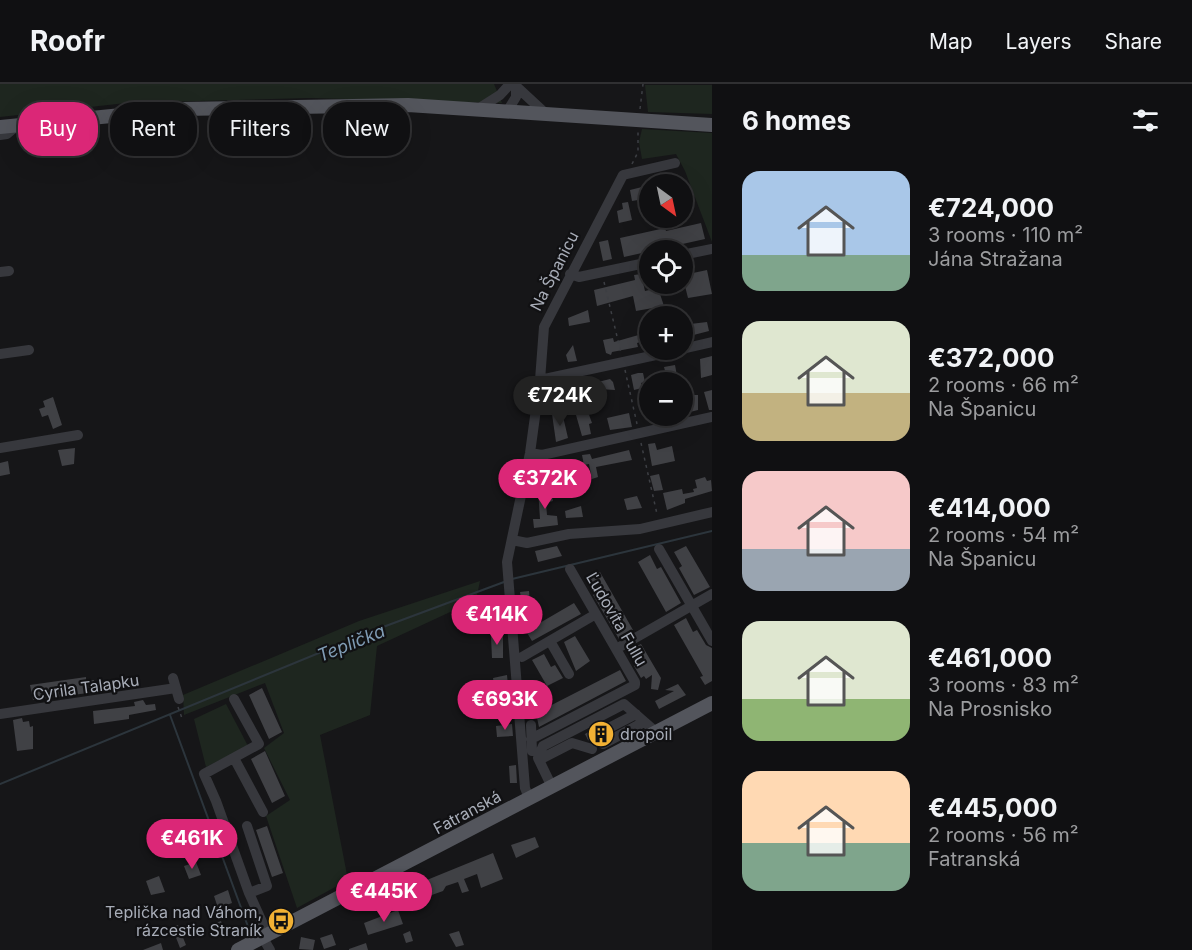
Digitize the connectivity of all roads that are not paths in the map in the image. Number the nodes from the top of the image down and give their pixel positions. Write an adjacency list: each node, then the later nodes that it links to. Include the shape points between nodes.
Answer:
1 (514, 85): 2 (street); 3 (street, via 516,97); 4 (street)
2 (478, 109): 3 (main road); 5 (main road, via 408,105 222,108)
3 (508, 110): 4 (main road)
4 (545, 113): 8 (main road)
5 (98, 116)
6 (18, 124): 9 (main road)
7 (18, 125): 10 (street)
8 (712, 125)
9 (0, 127)
10 (0, 135)
11 (675, 163): 15 (street, Na Španicu, via 628,173 617,184)
12 (712, 249): 13 (street)
13 (693, 253)
14 (639, 264): 15 (street, via 579,277)
15 (570, 274): 21 (street, Na Španicu, via 544,327)
16 (712, 342): 17 (street)
17 (693, 346)
18 (29, 350): 19 (street)
19 (0, 354)
20 (639, 358): 21 (street)
21 (540, 380): 25 (street, Na Španicu)
22 (712, 417): 25 (street, via 542,455)
23 (78, 435): 24 (street)
24 (0, 448)
25 (530, 453): 27 (street, Na Španicu)
26 (712, 512): 27 (street, via 660,526 569,534 527,543)
27 (512, 540): 51 (street, Na Španicu, via 508,580 525,788)
28 (659, 549): 31 (street)
29 (570, 569): 32 (street, Ľudovíta Fullu)
30 (712, 594): 31 (street)
31 (692, 606): 34 (street); 35 (street)
32 (596, 614): 33 (street); 35 (street, Ľudovíta Fullu)
33 (550, 641): 36 (street); 37 (street)
34 (712, 641)
35 (616, 649): 46 (street, Ľudovíta Fullu, via 634,685)
36 (522, 657)
37 (569, 674)
38 (176, 693): 41 (street, Cyrila Talapku)
39 (234, 699): 49 (street, via 259,744)
40 (712, 703): 45 (main road, Fatranská)
41 (0, 714)
42 (636, 715): 44 (street); 44 (street, via 624,704); 45 (street)
43 (531, 725): 46 (street)
44 (607, 726): 47 (street); 47 (street, via 597,746)
45 (656, 732): 50 (main road, Fatranská)
46 (531, 739): 48 (street)
47 (569, 739): 50 (street, via 543,746 539,752)
48 (532, 751)
49 (234, 758): 52 (street); 54 (street, via 204,774)
50 (552, 787): 51 (main road, Fatranská)
51 (529, 798): 55 (main road, Fatranská)
52 (263, 812)
53 (247, 826): 54 (street, via 267,886)
54 (249, 893): 55 (street)
55 (267, 945): 56 (main road, Fatranská)
56 (238, 950)

